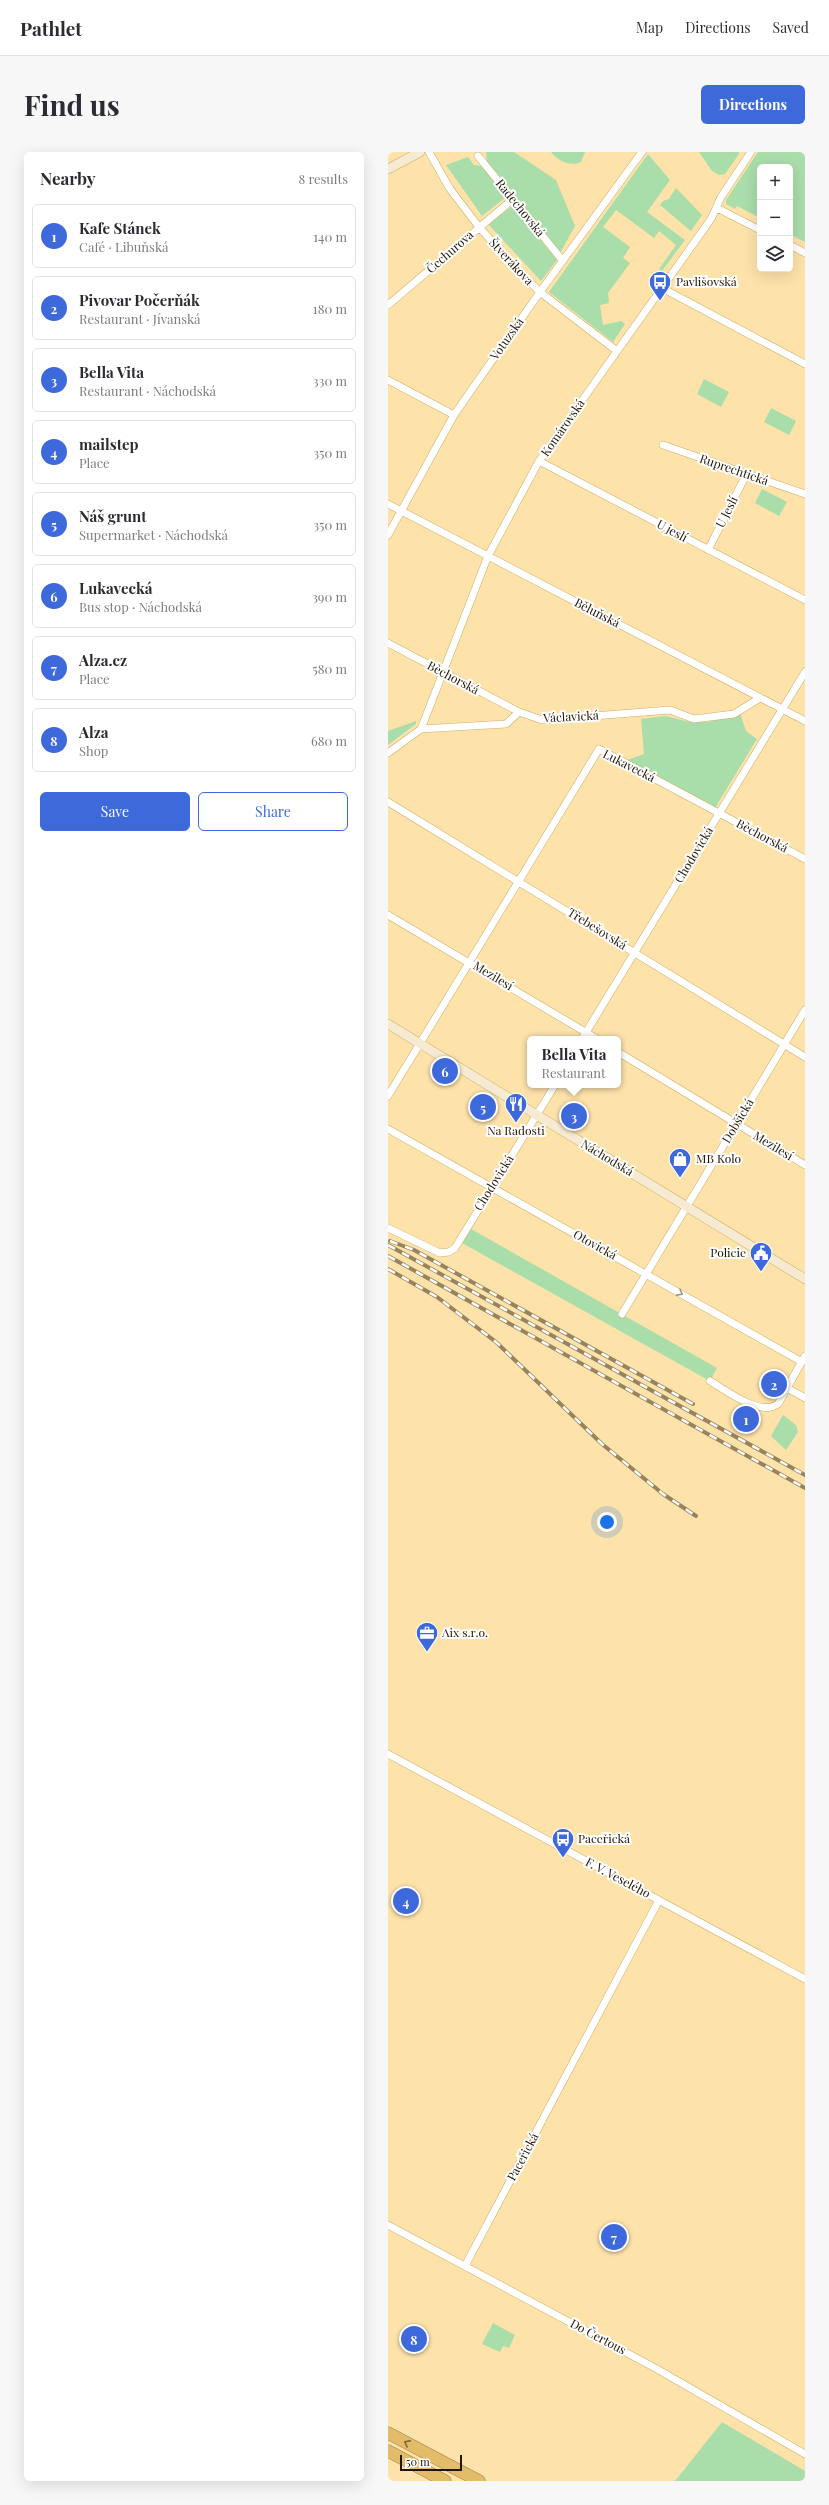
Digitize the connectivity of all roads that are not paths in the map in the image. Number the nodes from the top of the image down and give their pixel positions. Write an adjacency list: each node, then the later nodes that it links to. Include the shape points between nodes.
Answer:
1 (420, 152): 6 (main road)
2 (429, 152): 9 (street, Štverákova, via 450,189)
3 (642, 152): 13 (street, Votuzská)
4 (751, 152): 8 (street, Komárovská, via 721,197)
5 (478, 156): 7 (street, Radechovská)
6 (388, 169)
7 (513, 199): 9 (street, Čechurova); 13 (street, Radechovská)
8 (717, 208): 10 (street); 14 (street, Komárovská)
9 (479, 227): 15 (street, Štverákova); 16 (street, Čechurova)
10 (757, 228)
11 (793, 247): 12 (street)
12 (805, 253)
13 (563, 261): 15 (street, Votuzská)
14 (662, 288): 17 (street, Komárovská); 18 (street)
15 (540, 292): 17 (street, Štverákova); 20 (street, Votuzská)
16 (388, 305)
17 (617, 351): 22 (street, Komárovská)
18 (805, 364)
19 (388, 380): 20 (street)
20 (454, 415): 26 (street, Votuzská)
21 (663, 445): 23 (street, Ruprechtická)
22 (539, 461): 28 (street, U jeslí); 29 (street, Komárovská)
23 (746, 475): 24 (street, Ruprechtická); 28 (street, U Jeslí)
24 (805, 494)
25 (388, 504): 26 (street, Běluňská)
26 (400, 510): 27 (street, Votuzská); 29 (street, Běluňská)
27 (388, 535)
28 (708, 550): 30 (street, U jeslí)
29 (488, 556): 33 (street, Komárovská); 34 (street, Běluňská)
30 (805, 600)
31 (388, 643): 33 (street, Běchorská)
32 (805, 672): 35 (street, Chodovická)
33 (445, 673): 36 (street, Běchorská); 38 (street, Komárovská)
34 (760, 698): 35 (street, Běluňská); 36 (street, Václavická, via 734,714 694,719 670,710 542,720)
35 (782, 709): 37 (street, Běluňská); 41 (street, Chodovická)
36 (519, 712): 38 (street, via 506,724)
37 (805, 721)
38 (421, 729): 39 (street)
39 (388, 753)
40 (388, 802): 43 (street, Třebešovská)
41 (719, 813): 42 (street, Běchorská); 43 (street, Lukavecká, via 599,749); 45 (street, Chodovická)
42 (805, 859)
43 (519, 881): 45 (street, Třebešovská); 46 (street, Lukavecká)
44 (388, 915): 46 (street, Mezilesí)
45 (635, 953): 49 (street, Chodovická); 51 (street, Třebešovská)
46 (470, 962): 49 (street, Mezilesí); 50 (street, Lukavecká)
47 (805, 1010): 51 (street, Dobšická)
48 (388, 1024): 50 (main road, Náchodská)
49 (584, 1036)
50 (420, 1044): 55 (street, Lukavecká); 56 (main road, Náchodská)
51 (784, 1044): 53 (street, Třebešovská); 57 (street, Dobšická)
52 (621, 1054): 57 (street, Mezilesí)
53 (805, 1057)
54 (553, 1088): 56 (street, Chodovická)
55 (388, 1096)
56 (536, 1115): 60 (street, Chodovická); 61 (main road, Náchodská)
57 (737, 1123): 59 (street, Mezilesí); 61 (street, Dobšická)
58 (388, 1129): 60 (street, Otovická)
59 (805, 1166)
60 (491, 1187): 62 (street, Chodovická, via 455,1248 440,1253); 63 (street, Otovická)
61 (687, 1207): 63 (street, Dobšická); 64 (main road, Náchodská)
62 (388, 1228)
63 (646, 1274): 65 (street, Dobšická); 66 (street, Otovická, one-way to 66)
64 (805, 1279)
65 (622, 1314)
66 (803, 1359): 68 (street)
67 (710, 1382): 68 (street, via 758,1407 772,1408 778,1404)
68 (787, 1388): 69 (street)
69 (805, 1398)
70 (388, 1754): 71 (street, F. V. Veselého)
71 (659, 1900): 72 (street, F. V. Veselého); 74 (street, Paceřická)
72 (805, 1979)
73 (388, 2225): 74 (street, Do Čertous)
74 (465, 2266): 77 (street, Do Čertous, via 664,2372)
75 (388, 2433): 79 (highway, one-way to 75)
76 (388, 2451): 78 (highway)
77 (805, 2454)
78 (445, 2481)
79 (479, 2481)

